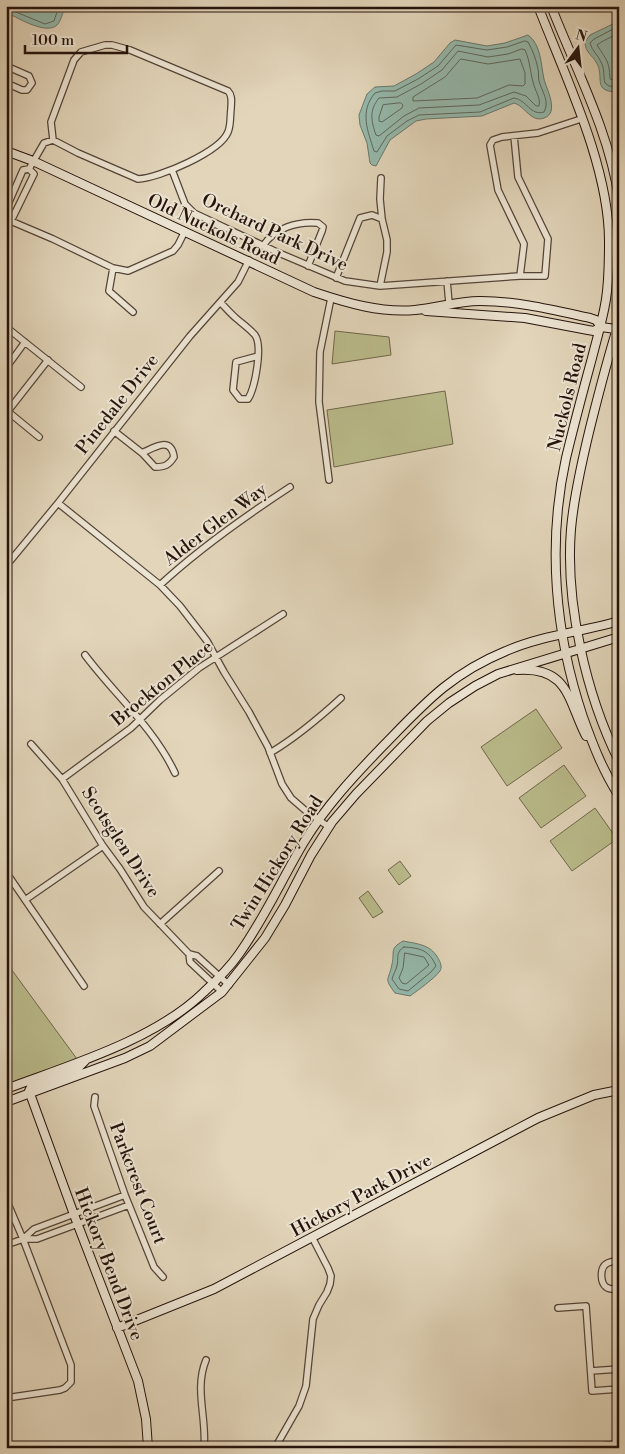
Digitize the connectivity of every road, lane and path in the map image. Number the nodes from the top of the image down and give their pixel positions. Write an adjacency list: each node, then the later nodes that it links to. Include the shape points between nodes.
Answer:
1 (538, 6): 5 (main road, Nuckols Road)
2 (551, 6): 11 (main road)
3 (6, 66): 4 (street, via 29,76 32,83 26,90)
4 (6, 83)
5 (581, 119): 6 (street, via 538,133); 32 (main road, Nuckols Road, via 608,219 607,291)
6 (514, 136): 22 (street, via 495,139 490,145 498,190 524,244); 22 (street, Orchard Park Drive, via 518,177 548,239 545,276)
7 (53, 140): 9 (street, via 44,143); 10 (street, via 138,179); 10 (street, via 51,122 77,55 112,45 231,93 228,134 215,146)
8 (6, 151): 9 (main road, Old Nuckols Road)
9 (31, 165): 14 (street, via 23,170); 15 (street, via 34,174 13,217); 17 (main road, Old Nuckols Road)
10 (172, 170): 18 (street, Orchard Park Drive, via 189,209)
11 (616, 173): 13 (main road)
12 (381, 178): 16 (street)
13 (619, 199)
14 (6, 209)
15 (6, 219): 21 (street)
16 (382, 219): 23 (street, via 372,215 360,218); 25 (street, via 387,252)
17 (185, 231): 19 (main road, Old Nuckols Road); 21 (street, via 173,251 128,271)
18 (263, 246): 20 (street, Orchard Park Drive); 20 (street, via 272,235 295,224 318,223 323,227)
19 (249, 260): 26 (main road, Old Nuckols Road); 27 (street, Pinedale Drive, via 238,282)
20 (308, 266): 23 (street, Orchard Park Drive)
21 (112, 268): 30 (street, via 109,291)
22 (520, 276): 24 (street, Orchard Park Drive)
23 (336, 278): 25 (street, Orchard Park Drive)
24 (447, 281): 25 (street, Orchard Park Drive); 28 (street)
25 (380, 286)
26 (331, 298): 29 (main road, Old Nuckols Road, via 382,310); 43 (street, via 320,352 319,402)
27 (221, 302): 35 (street, via 257,338); 40 (street, Pinedale Drive)
28 (449, 303): 29 (main road, Old Nuckols Road); 32 (main road, Old Nuckols Road, via 517,303 590,318)
29 (416, 310): 32 (main road, Old Nuckols Road, via 526,318 594,331)
30 (133, 312)
31 (6, 327): 34 (street)
32 (601, 327): 33 (main road, Old Nuckols Road); 51 (main road, Nuckols Road, via 566,458 558,506 556,569)
33 (618, 327): 50 (main road, Nuckols Road, via 604,368 572,515 571,568)
34 (25, 342): 36 (street); 37 (street)
35 (258, 356): 35 (street, via 252,394 248,399 240,399 233,390 236,362)
36 (48, 360): 38 (street); 39 (street)
37 (6, 368)
38 (82, 387)
39 (7, 411): 41 (street)
40 (114, 431): 42 (street); 45 (street, Pinedale Drive)
41 (39, 437)
42 (142, 452): 42 (street, via 155,467 170,464 174,457 169,445 163,444)
43 (329, 480)
44 (290, 487): 47 (street, Alder Glen Way, via 212,540)
45 (58, 503): 46 (street, Pinedale Drive); 47 (street)
46 (6, 566)
47 (160, 585): 56 (street, via 207,641)
48 (283, 614): 56 (street, Brockton Place)
49 (619, 621): 50 (main road, Twin Hickory Road)
50 (578, 631): 51 (main road, Twin Hickory Road); 53 (main road, Nuckols Road)
51 (562, 634): 54 (main road, Nuckols Road); 67 (main road, Twin Hickory Road, via 506,650 453,679 424,703 343,788)
52 (619, 637): 53 (main road, Twin Hickory Road)
53 (581, 648): 54 (main road, Twin Hickory Road); 63 (main road, Nuckols Road, via 596,704)
54 (566, 652): 57 (main road, Twin Hickory Road); 62 (main road, Nuckols Road)
55 (85, 656): 59 (street)
56 (216, 657): 59 (street, Brockton Place, via 172,689); 61 (street, via 250,712)
57 (498, 674): 62 (main road, via 528,670 544,673 558,681 569,695); 68 (main road, Twin Hickory Road, via 463,694 427,721 356,794)
58 (341, 698): 61 (street, via 295,738)
59 (140, 720): 64 (street, via 167,756); 65 (street, Brockton Place)
60 (31, 744): 65 (street, Scotsglen Drive)
61 (270, 753): 67 (street, via 290,798)
62 (597, 756): 66 (main road, Nuckols Road)
63 (619, 761)
64 (175, 773)
65 (62, 779): 69 (street, Scotsglen Drive)
66 (619, 796)
67 (319, 819): 68 (street); 75 (main road, Twin Hickory Road, via 239,955)
68 (329, 827): 77 (main road, Twin Hickory Road, via 265,938)
69 (103, 846): 72 (street); 73 (street, Scotsglen Drive, via 144,907)
70 (219, 871): 73 (street)
71 (6, 872): 72 (street)
72 (25, 900): 78 (street)
73 (160, 924): 74 (street, Scotsglen Drive)
74 (189, 954): 75 (street, Scotsglen Drive, via 197,956); 76 (street, Scotsglen Drive, via 190,962)
75 (219, 976): 76 (main road, Twin Hickory Road); 77 (street, Scotsglen Drive)
76 (212, 983): 79 (street, Scotsglen Drive); 80 (main road, Twin Hickory Road, via 203,994 144,1034)
77 (229, 985): 79 (main road, Twin Hickory Road)
78 (84, 986)
79 (222, 992): 84 (main road, Twin Hickory Road, via 150,1046)
80 (89, 1057): 81 (main road, Twin Hickory Road); 84 (main road, via 79,1067 32,1085)
81 (25, 1082): 82 (main road, Twin Hickory Road); 85 (main road, via 21,1091)
82 (6, 1089)
83 (619, 1090): 93 (main road, Hickory Park Drive, via 594,1095 538,1118)
84 (30, 1093): 87 (main road, Twin Hickory Road); 91 (main road, Hickory Bend Drive)
85 (6, 1097)
86 (95, 1097): 88 (street, Parkcrest Court, via 94,1106)
87 (6, 1102)
88 (125, 1194): 90 (street, Parkcrest Court); 91 (street)
89 (6, 1199): 94 (street)
90 (129, 1205): 92 (street); 97 (street, Parkcrest Court, via 154,1267)
91 (73, 1213): 92 (main road, Hickory Bend Drive); 94 (street, via 34,1229)
92 (77, 1223): 94 (street, via 37,1239); 100 (main road, Hickory Bend Drive)
93 (312, 1237): 100 (main road, Hickory Park Drive, via 214,1289); 109 (street, via 328,1268 330,1284 313,1319 303,1396)
94 (23, 1239): 95 (street); 105 (street, via 71,1365 71,1382 60,1390)
95 (6, 1245)
96 (619, 1261): 98 (street, via 609,1262 602,1270 605,1286)
97 (163, 1277)
98 (619, 1288)
99 (558, 1308): 103 (street, via 586,1306)
100 (117, 1328): 107 (main road, Hickory Bend Drive, via 142,1399)
101 (206, 1360): 108 (street, via 201,1374 200,1398)
102 (619, 1369): 103 (street)
103 (591, 1371): 104 (street, via 592,1391)
104 (619, 1389)
105 (6, 1398)
106 (619, 1444): 110 (street)
107 (148, 1448)
108 (204, 1448)
109 (275, 1448)
110 (583, 1448)

